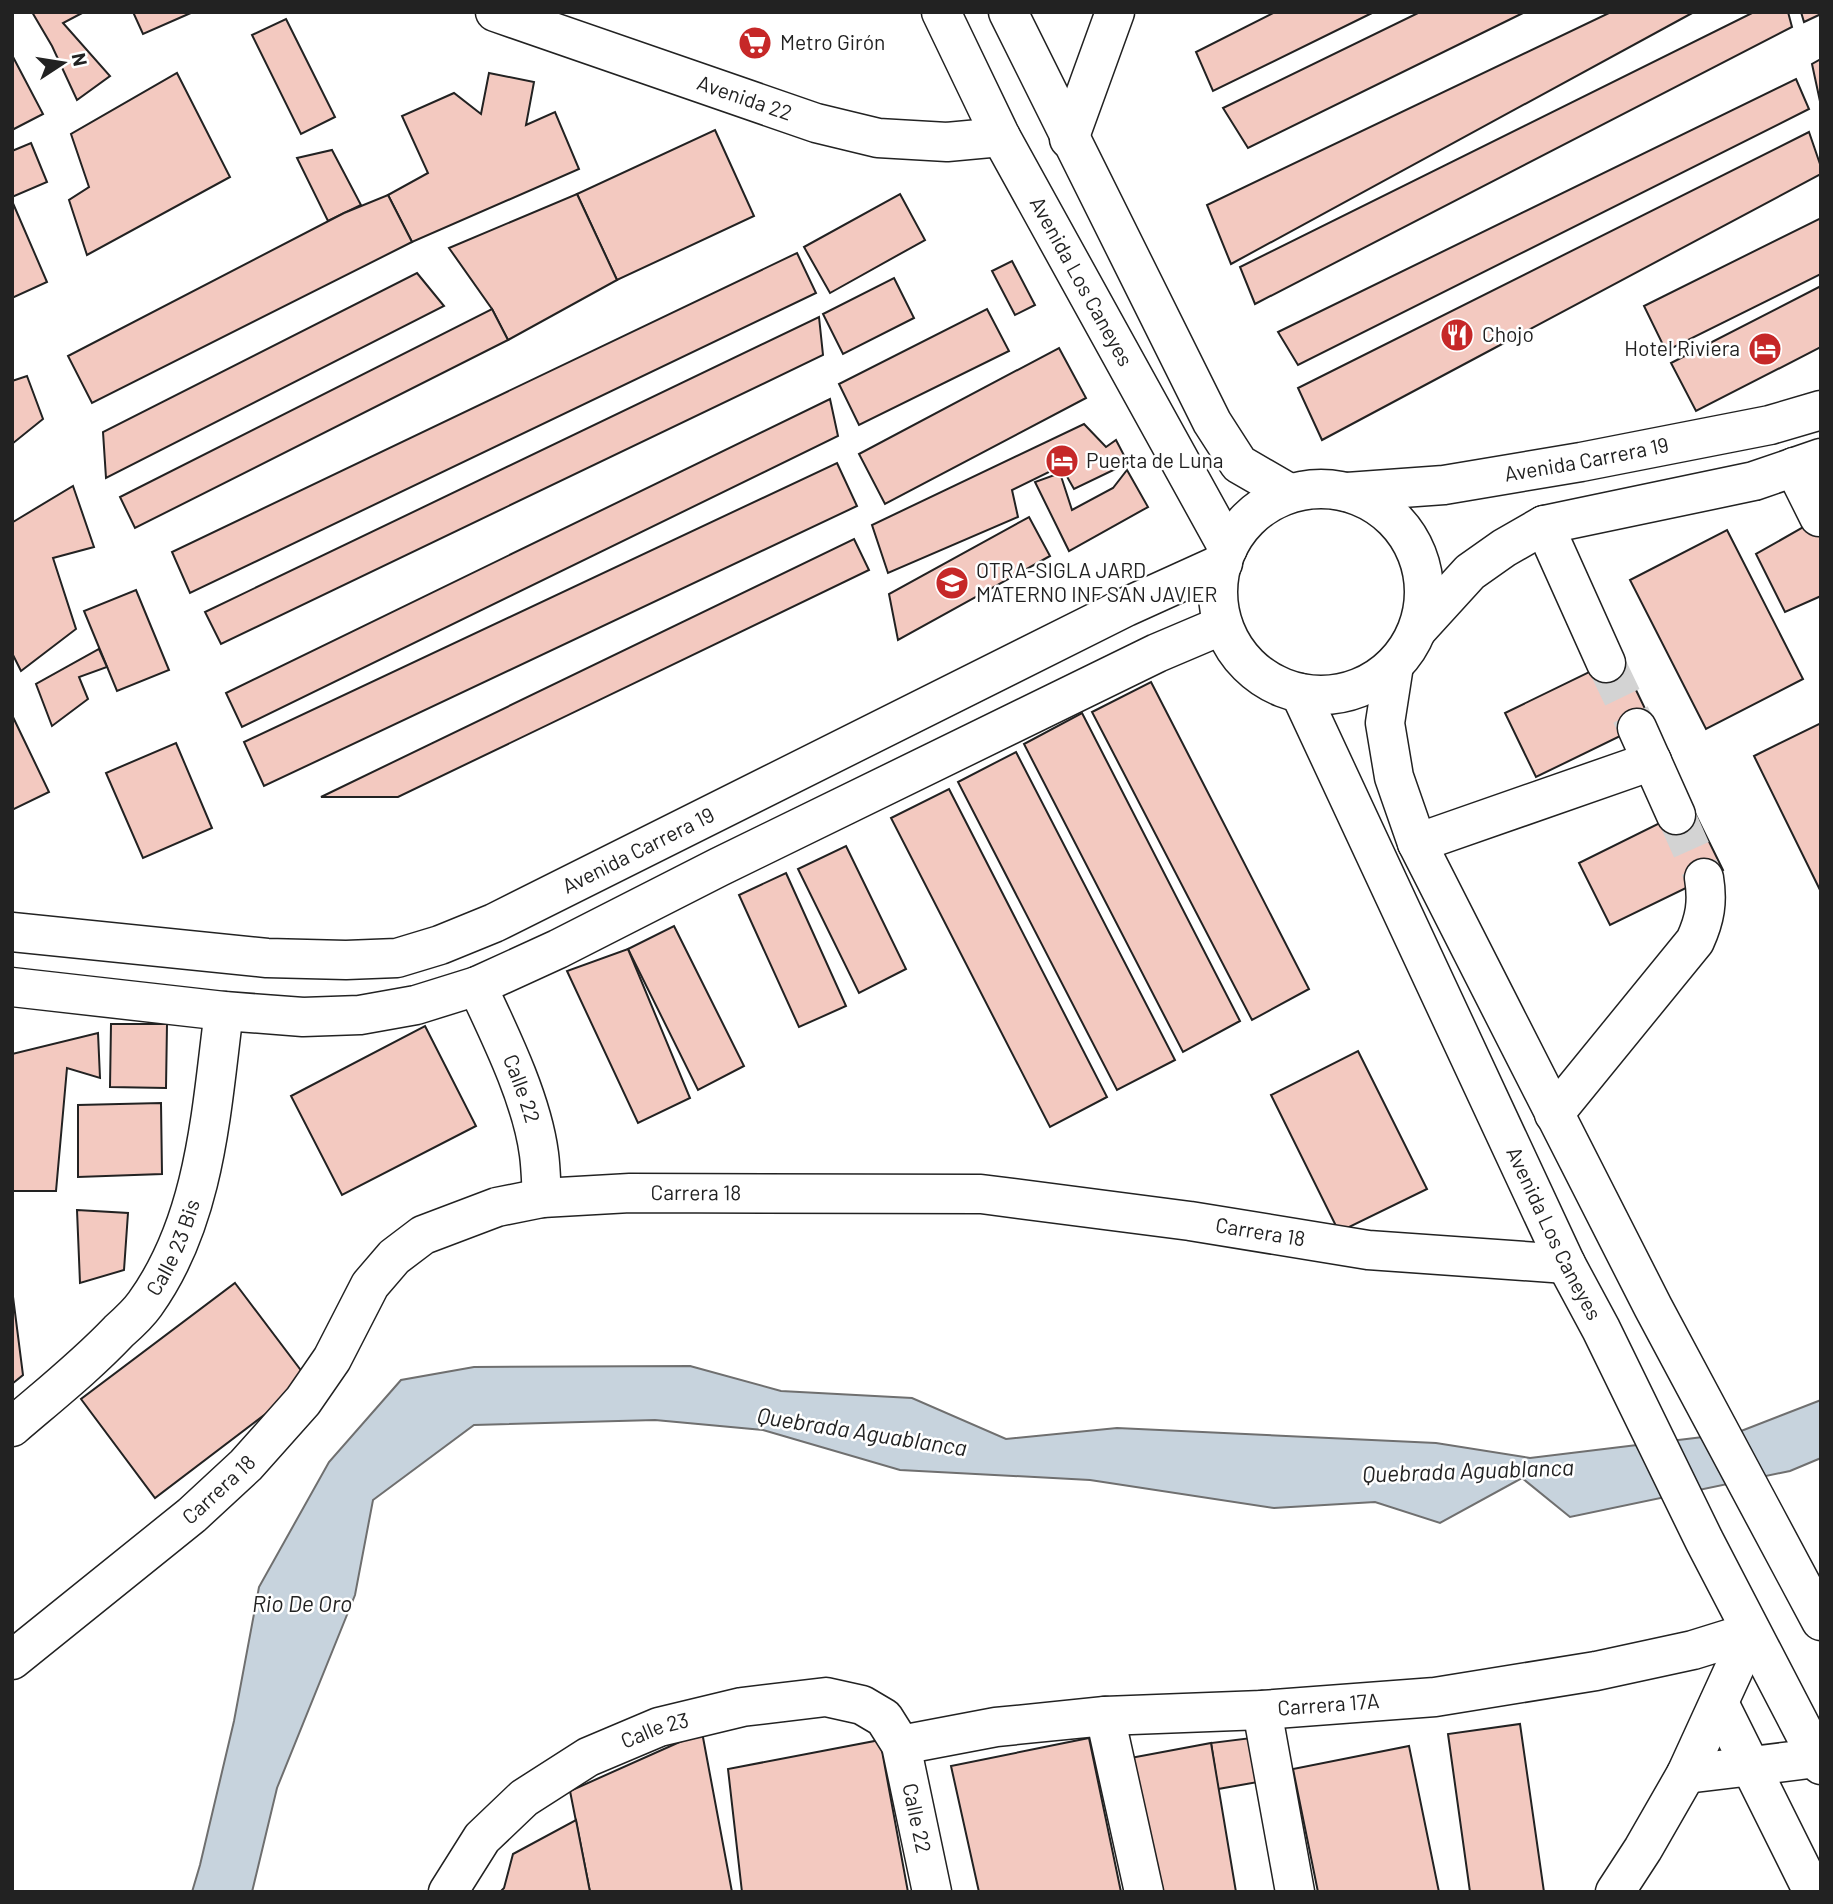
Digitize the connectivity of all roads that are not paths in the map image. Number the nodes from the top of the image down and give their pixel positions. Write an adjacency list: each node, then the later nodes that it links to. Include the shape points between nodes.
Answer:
1 (941, 12): 5 (street, Avenida Los Caneyes)
2 (1008, 12): 6 (street)
3 (1115, 12): 6 (street)
4 (500, 13): 5 (street, Avenida 22, via 816,123 878,138 947,142)
5 (1001, 137): 13 (street, Avenida Los Caneyes)
6 (1069, 139): 10 (street, via 1212,422 1239,464)
7 (1821, 410): 9 (street, Avenida Carrera 19, via 1770,425 1581,462 1444,485)
8 (1807, 463): 11 (street); 12 (street, via 1754,481)
9 (1347, 492): 10 (street, via 1308,489); 15 (street, via 1374,503 1413,545 1422,572 1424,601)
10 (1289, 493): 13 (street, via 1253,515 1238,530)
11 (1819, 517)
12 (1544, 524): 15 (street, via 1470,572); 16 (street)
13 (1225, 556): 14 (street, via 1218,594); 22 (street, Avenida Carrera 19, via 440,946 397,958 281,958)
14 (1223, 625): 18 (street, via 1241,656 1267,680); 23 (street, via 1157,653)
15 (1418, 629): 17 (street)
16 (1606, 663)
17 (1394, 665): 18 (street, via 1374,681 1350,691); 20 (street, via 1385,723 1394,777)
18 (1300, 693): 28 (street, Avenida Los Caneyes)
19 (1676, 815): 20 (street, via 1644,745)
20 (1417, 843): 26 (street)
21 (1704, 878): 26 (street, via 1704,920 1695,941)
22 (12, 932)
23 (477, 986): 25 (street, via 416,1005 359,1014 303,1017); 27 (street, Calle 22, via 530,1116 539,1153)
24 (12, 987): 25 (street)
25 (224, 1010): 29 (street, Calle 23 Bis, via 205,1154 193,1206 171,1261 144,1305 105,1347)
26 (1554, 1114): 30 (street)
27 (542, 1198): 28 (street, Carrera 18, via 683,1192 981,1194 1368,1250); 32 (street, Carrera 18, via 462,1219 423,1235 394,1257 370,1285 332,1359 303,1401 246,1465 192,1515)
28 (1566, 1264): 31 (street, Avenida Los Caneyes)
29 (12, 1427)
30 (1821, 1621)
31 (1751, 1632): 33 (street); 34 (street, Carrera 17A, via 1596,1671 1435,1697); 37 (street, Avenida Los Caneyes)
32 (12, 1660)
33 (1719, 1703): 38 (street); 39 (street)
34 (1262, 1710): 35 (street, Carrera 17A); 43 (street)
35 (1105, 1716): 36 (street, Carrera 17A, via 996,1727); 42 (street)
36 (901, 1745): 40 (street, Calle 23, via 884,1718 862,1705 826,1697 742,1707 659,1727 588,1757 524,1798 482,1838); 41 (street, Calle 22)
37 (1819, 1761): 38 (street)
38 (1750, 1765): 39 (street); 45 (street)
39 (1686, 1774): 44 (street)
40 (448, 1892)
41 (932, 1892)
42 (1143, 1892)
43 (1295, 1892)
44 (1615, 1892)
45 (1814, 1892)

